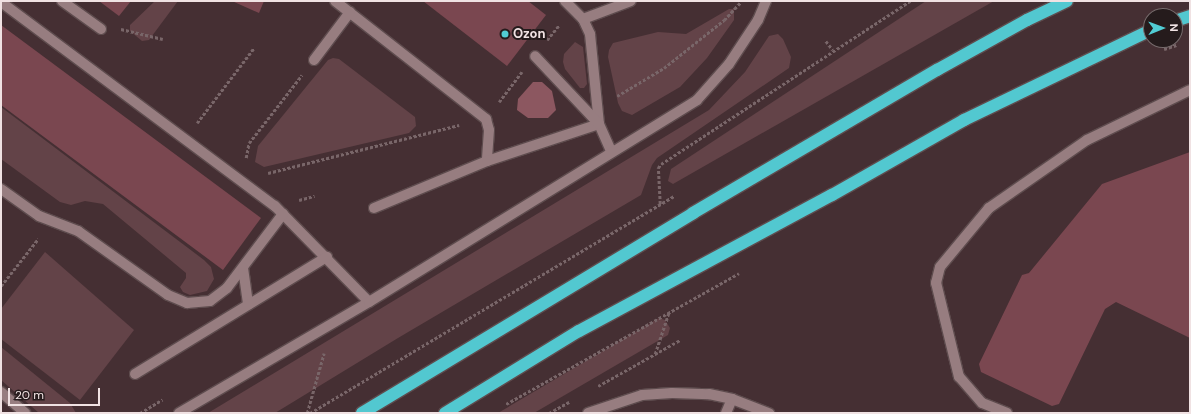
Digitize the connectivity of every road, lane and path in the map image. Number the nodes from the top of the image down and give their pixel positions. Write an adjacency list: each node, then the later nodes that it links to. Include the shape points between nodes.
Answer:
1 (62, 1): 13 (street)
2 (335, 1): 10 (street)
3 (631, 1): 11 (street)
4 (742, 1): 23 (path, via 724,20 664,68)
5 (766, 1): 27 (street, via 758,20 729,64 696,100 667,120)
6 (910, 1): 18 (path)
7 (1067, 1): 54 (highway, via 937,70)
8 (1, 2): 30 (street)
9 (569, 4): 11 (street); 19 (path)
10 (350, 12): 20 (street); 25 (street)
11 (583, 19): 23 (street, via 590,34)
12 (113, 27): 15 (path)
13 (101, 30)
14 (1143, 34): 55 (highway, via 964,120 832,195 579,331)
15 (163, 39)
16 (826, 41): 18 (path)
17 (254, 48): 24 (path)
18 (833, 50): 53 (path, via 661,164 658,168 660,204)
19 (535, 56): 26 (street)
20 (314, 60): 30 (path, via 249,143)
21 (513, 84): 25 (path)
22 (1190, 90): 59 (street, via 1087,140 996,203 940,267 936,283 958,377 982,403)
23 (598, 108): 26 (street)
24 (202, 116)
25 (486, 119): 28 (street, via 489,130); 29 (path)
26 (599, 124): 27 (street); 28 (street)
27 (610, 151): 38 (street)
28 (487, 161): 32 (street)
29 (282, 170)
30 (241, 180): 33 (street)
31 (1, 189): 34 (street, via 39,216)
32 (374, 208)
33 (283, 214): 35 (street); 36 (street)
34 (51, 221): 36 (street, via 78,231 168,295 187,303 210,301 227,288); 37 (path)
35 (327, 258): 38 (street); 39 (street)
36 (243, 268): 39 (street)
37 (1, 286)
38 (369, 302): 41 (street)
39 (248, 305): 44 (street)
40 (669, 311): 43 (path)
41 (332, 324): 52 (street); 53 (path)
42 (680, 340): 43 (path)
43 (656, 354): 45 (path)
44 (135, 374)
45 (596, 387)
46 (1, 392): 51 (street)
47 (576, 398): 56 (path)
48 (732, 400): 49 (street, via 709,394 642,395); 57 (street); 58 (street)
49 (614, 408): 50 (street)
50 (590, 412)
51 (25, 413)
52 (179, 413)
53 (309, 413)
54 (362, 413)
55 (445, 413)
56 (549, 413)
57 (726, 413)
58 (768, 413)
59 (1007, 413)

